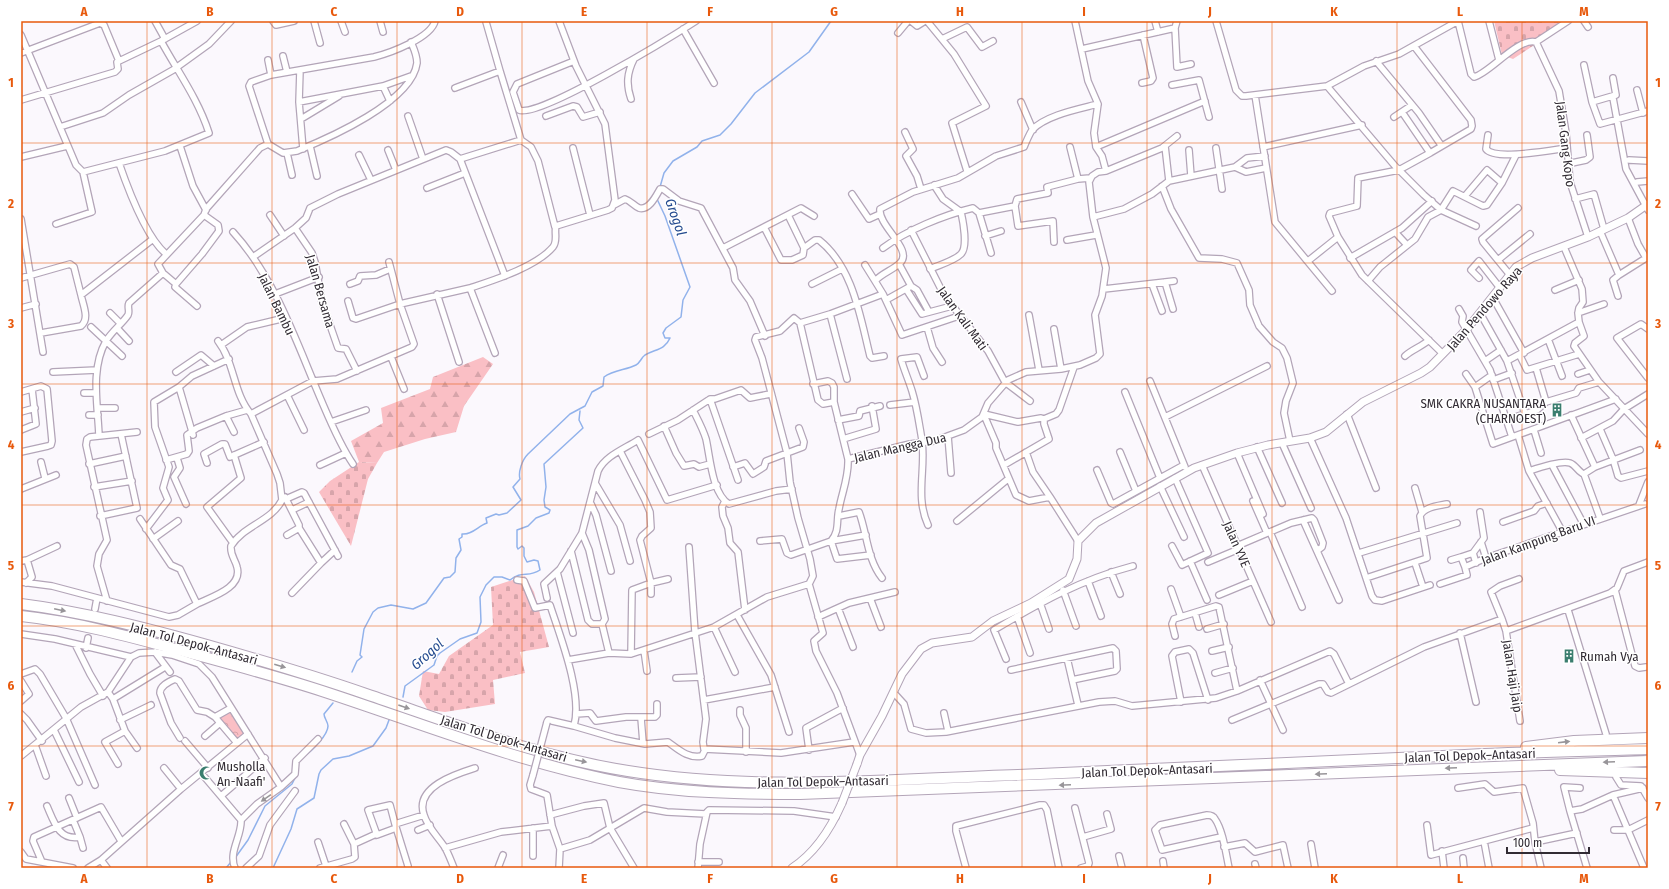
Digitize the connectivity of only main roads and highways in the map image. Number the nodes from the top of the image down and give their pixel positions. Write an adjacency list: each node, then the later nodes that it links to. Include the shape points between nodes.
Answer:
1 (21, 604): 5 (highway, Jalan Tol Depok–Antasari, one-way to 5, via 48,607 142,628 324,679 525,747 624,771 685,779 739,782 830,781 1200,768)
2 (21, 616): 7 (highway, Jalan Tol Depok–Antasari, one-way to 2, via 800,794 736,794 682,789 620,782 570,770 513,755 238,666 102,630)
3 (1648, 738): 5 (highway, one-way to 3, via 1574,741)
4 (1648, 749): 5 (highway, Jalan Tol Depok–Antasari)
5 (1470, 755)
6 (1648, 761): 7 (highway, Jalan Tol Depok–Antasari, one-way to 7)
7 (1478, 767): 8 (highway)
8 (1648, 773)

